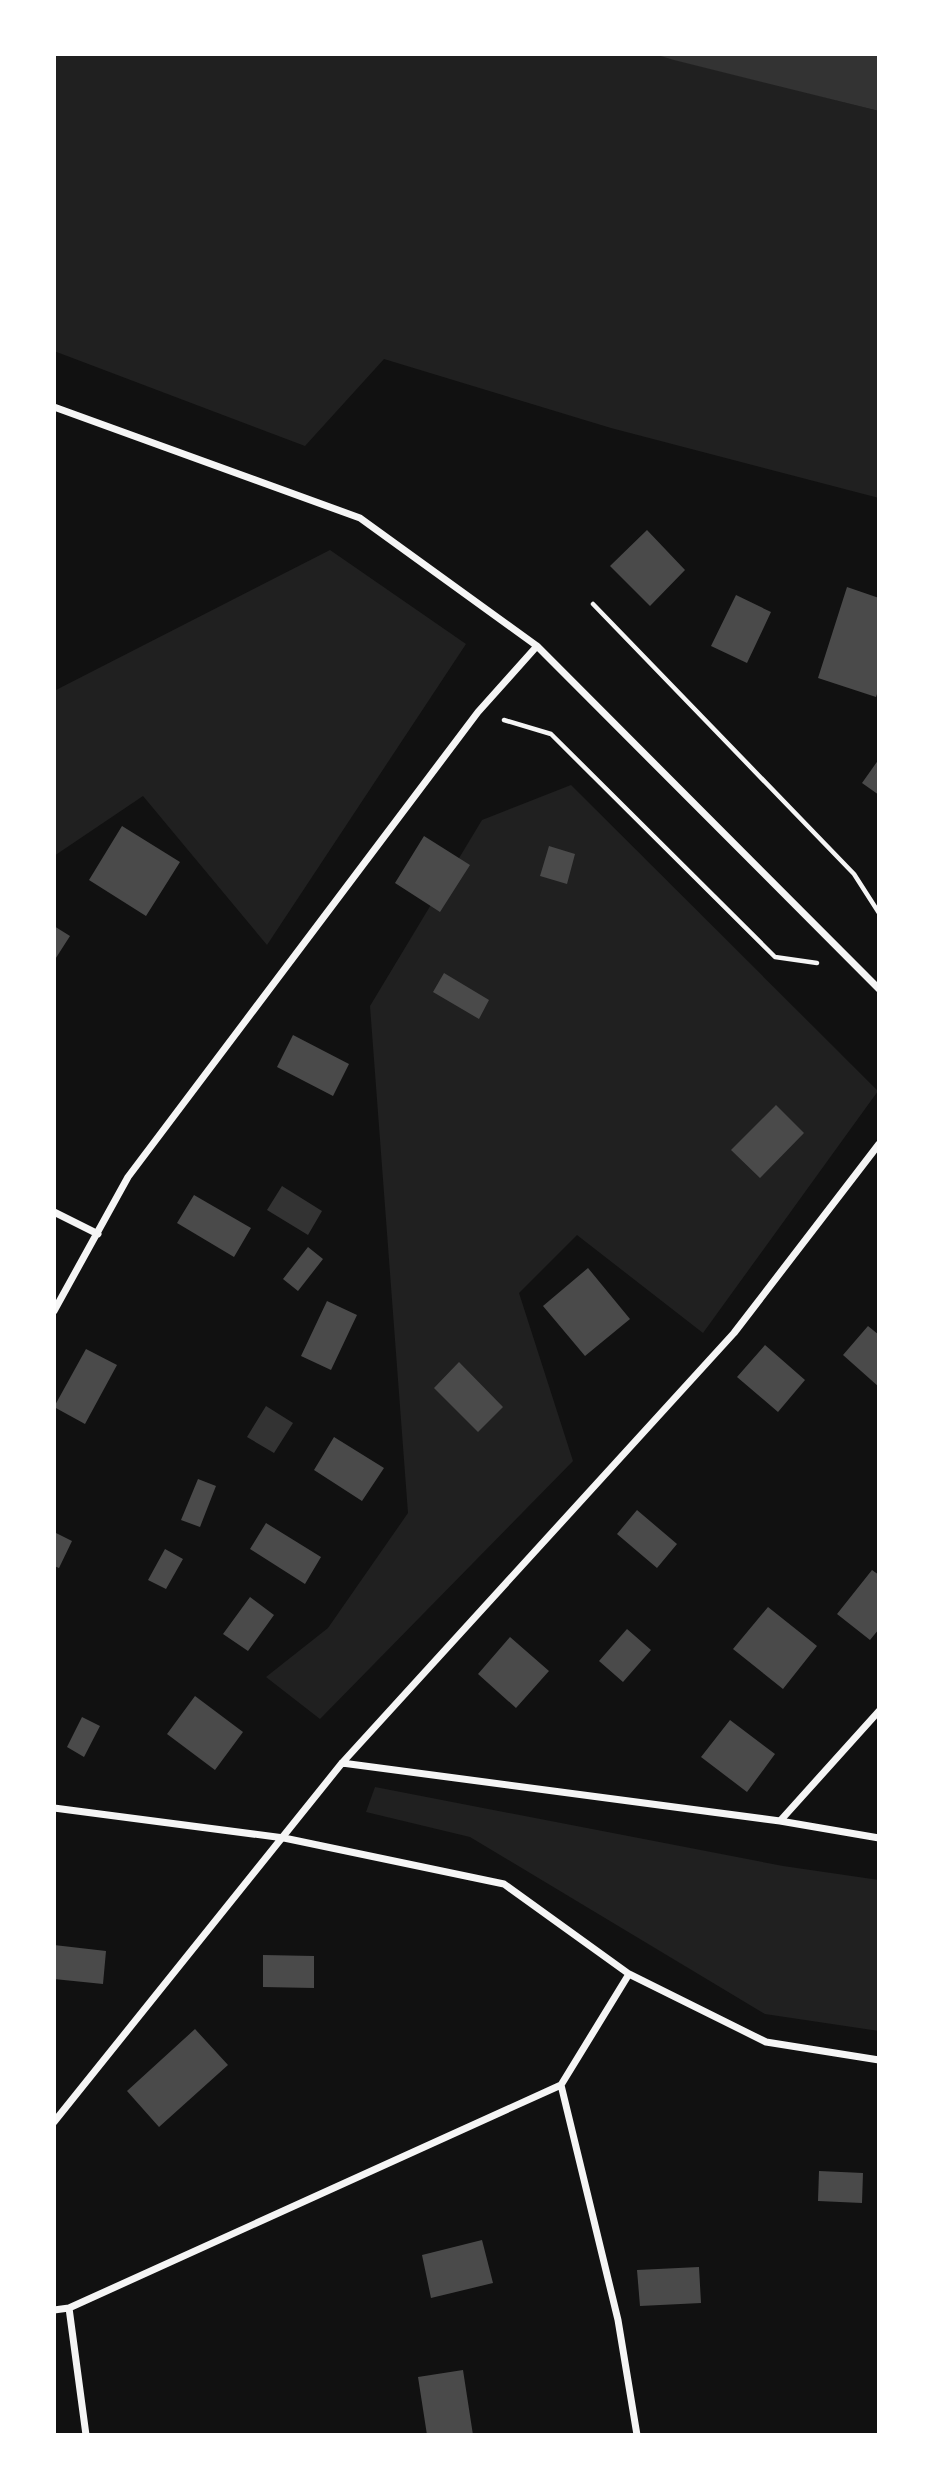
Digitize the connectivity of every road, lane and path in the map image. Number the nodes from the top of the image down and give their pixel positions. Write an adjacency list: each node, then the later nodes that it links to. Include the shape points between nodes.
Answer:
1 (54, 407): 3 (street, via 360,518)
2 (593, 604): 5 (path, via 854,874)
3 (537, 646): 4 (street); 6 (street)
4 (478, 712): 6 (path, via 551,734 775,957); 10 (street, via 128,1177)
5 (879, 913)
6 (860, 969): 7 (street)
7 (879, 989)
8 (879, 1144): 13 (street, via 734,1333)
9 (54, 1212): 10 (street)
10 (97, 1234): 11 (street)
11 (54, 1311)
12 (879, 1711): 15 (street)
13 (342, 1763): 15 (street); 16 (street)
14 (54, 1808): 16 (street)
15 (780, 1821): 17 (street)
16 (284, 1838): 18 (street, via 504,1884); 21 (street)
17 (879, 1838)
18 (629, 1974): 19 (street, via 766,2042); 20 (street)
19 (879, 2060)
20 (561, 2085): 22 (street); 25 (street, via 618,2320)
21 (54, 2122)
22 (69, 2308): 23 (street); 24 (street)
23 (54, 2310)
24 (86, 2435)
25 (637, 2435)

